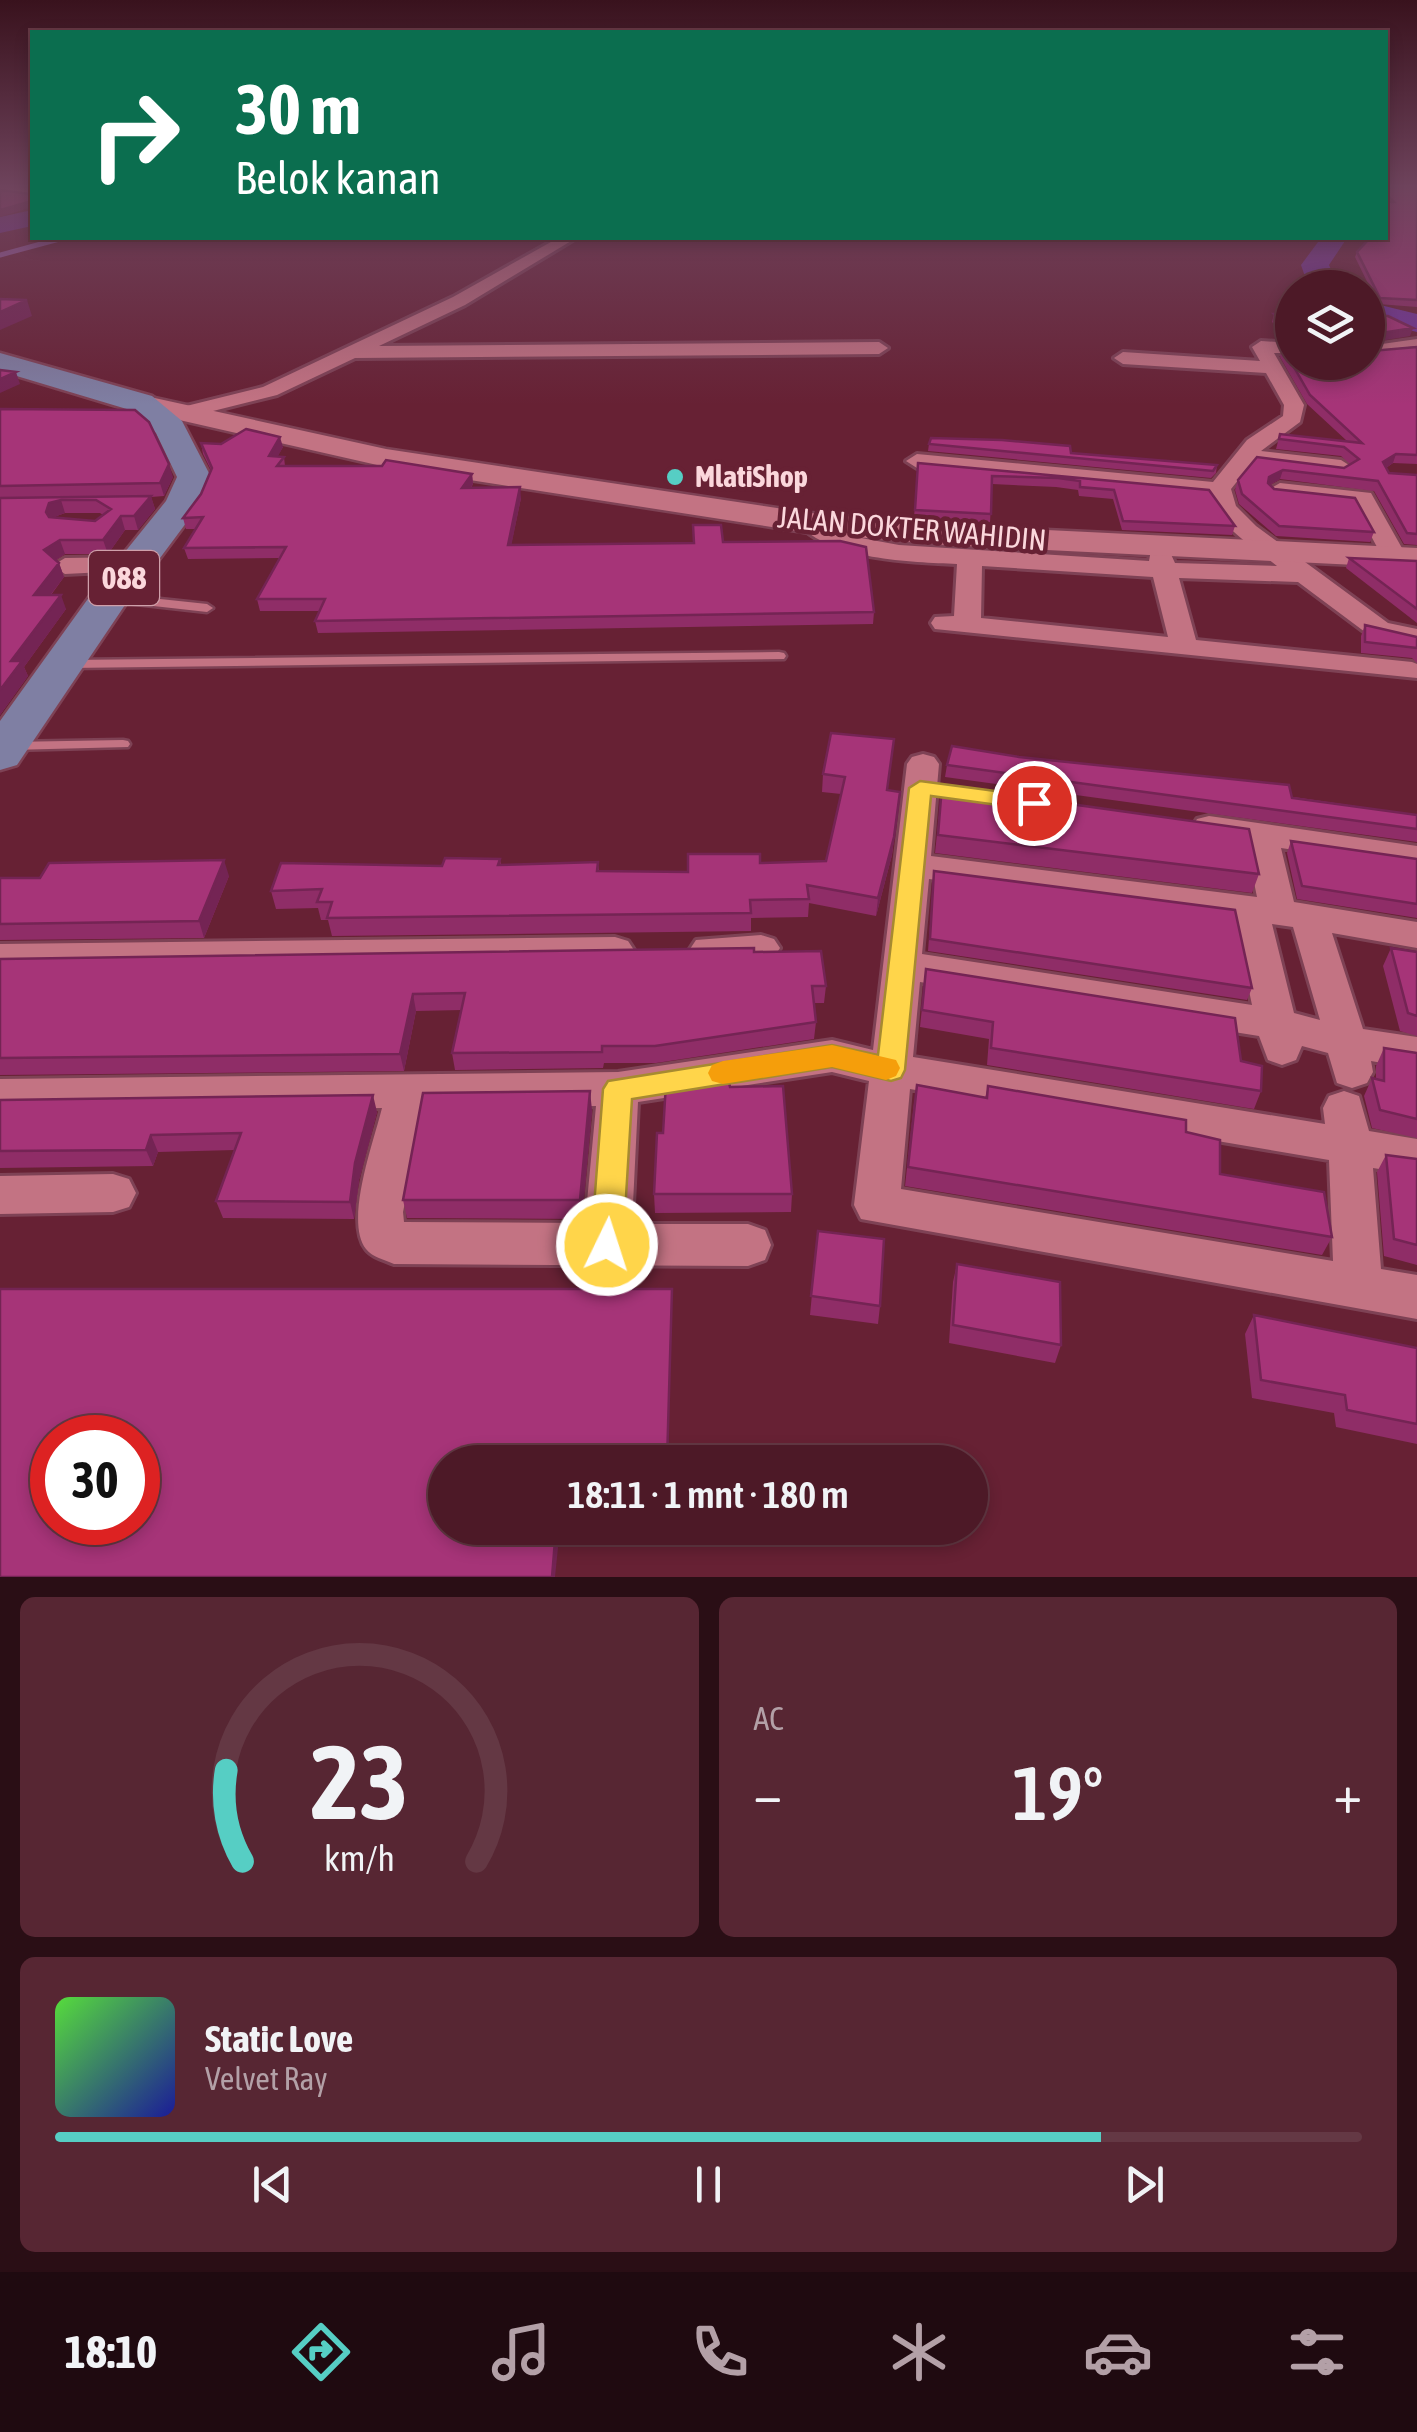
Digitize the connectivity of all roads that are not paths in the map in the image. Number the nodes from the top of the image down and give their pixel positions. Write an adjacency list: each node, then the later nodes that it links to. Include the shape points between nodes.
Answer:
1 (532, 259): 5 (street)
2 (1417, 345): 6 (street)
3 (879, 348): 5 (street)
4 (1275, 348): 11 (street, via 1261,348)
5 (354, 352): 12 (street, via 270,391)
6 (1385, 352)
7 (1385, 357): 9 (street)
8 (1122, 358): 11 (street)
9 (1417, 361)
10 (2, 364): 12 (main road)
11 (1272, 368): 13 (street, via 1294,405 1293,418)
12 (159, 411): 18 (main road, JALAN DOKTER WAHIDIN, via 386,458); 23 (main road, 088, via 194,477)
13 (1244, 456): 15 (street); 16 (street)
14 (917, 461): 16 (street)
15 (1341, 467)
16 (1219, 488): 19 (street, via 1236,520)
17 (1280, 490): 21 (street, via 1363,498)
18 (810, 523): 20 (street, via 848,544); 22 (main road, JALAN DOKTER WAHIDIN)
19 (1280, 552): 21 (main road, JALAN DOKTER WAHIDIN); 22 (main road, JALAN DOKTER WAHIDIN); 25 (street)
20 (970, 557): 22 (street); 29 (street, via 956,624)
21 (1405, 557)
22 (1162, 559): 25 (street); 29 (street)
23 (134, 565): 24 (street); 26 (main road, 088)
24 (65, 566)
25 (1308, 574): 28 (street, via 1379,629)
26 (109, 598): 27 (lane); 31 (main road, 088)
27 (207, 608)
28 (1417, 637)
29 (1184, 647): 32 (street)
30 (779, 656): 31 (lane)
31 (64, 664): 33 (main road, 088)
32 (1412, 671)
33 (5, 742): 34 (lane)
34 (123, 744)
35 (934, 782): 39 (street)
36 (1186, 824): 37 (street)
37 (1261, 834): 38 (street); 40 (street)
38 (1417, 857)
39 (912, 865): 40 (street); 44 (street)
40 (1279, 912): 41 (street); 45 (street); 50 (street)
41 (1417, 936)
42 (762, 948): 43 (street)
43 (0, 958)
44 (902, 965): 45 (street); 47 (street)
45 (1279, 1036): 50 (street)
46 (1417, 1054): 50 (street)
47 (891, 1070): 48 (street, via 832,1056); 50 (street); 57 (street, via 877,1205)
48 (618, 1089): 49 (street); 56 (street)
49 (407, 1091): 51 (street); 56 (street, via 380,1212 383,1236 412,1246)
50 (1348, 1092): 52 (street); 57 (street)
51 (0, 1096)
52 (1417, 1157)
53 (113, 1192): 54 (street)
54 (0, 1195)
55 (748, 1244): 56 (street)
56 (607, 1245)
57 (1358, 1286): 58 (street)
58 (1417, 1296)

